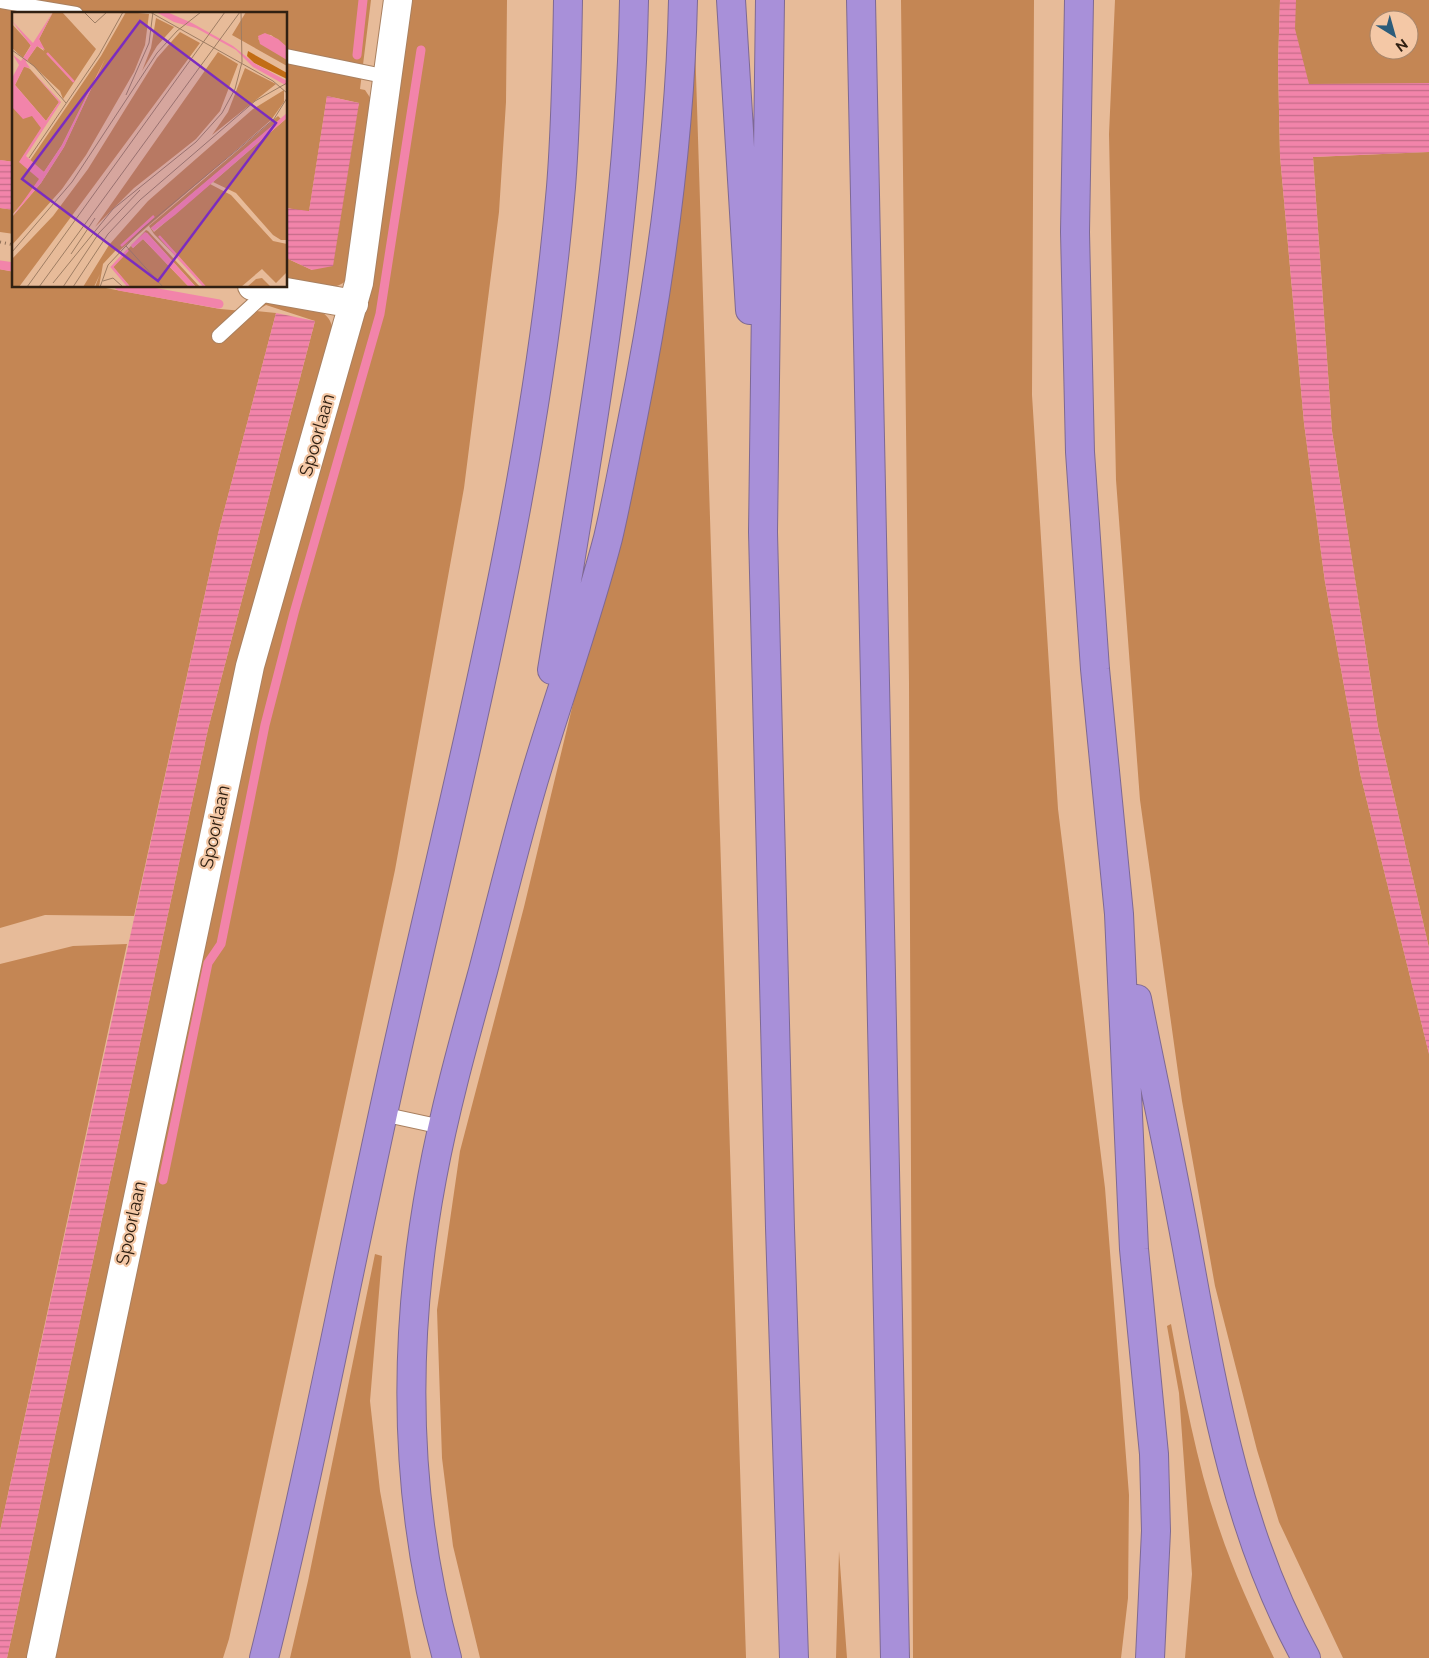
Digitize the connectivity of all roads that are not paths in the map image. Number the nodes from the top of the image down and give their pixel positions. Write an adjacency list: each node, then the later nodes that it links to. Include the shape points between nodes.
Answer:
1 (398, 0): 12 (street, Spoorlaan)
2 (568, 0): 19 (highway, via 561,186 546,321 524,457 462,761)
3 (634, 0): 17 (highway, via 624,174 610,316)
4 (683, 0): 17 (highway, via 672,171 643,366 607,540)
5 (730, 0): 16 (highway)
6 (770, 0): 16 (highway)
7 (861, 0): 25 (highway)
8 (1079, 0): 18 (highway, via 1074,207 1080,452 1095,669)
9 (0, 1): 10 (lane)
10 (64, 12)
11 (288, 56): 12 (lane)
12 (388, 77): 14 (street, Spoorlaan, via 364,259)
13 (262, 288): 14 (street); 15 (lane)
14 (354, 304): 22 (street, Spoorlaan, via 250,666)
15 (219, 336)
16 (764, 532): 24 (highway, via 780,1228)
17 (535, 773): 20 (highway)
18 (1120, 914): 26 (highway, via 1134,1249 1154,1454 1156,1556); 27 (highway, via 1214,1393 1240,1499 1280,1610)
19 (382, 1114): 20 (lane); 23 (highway)
20 (442, 1127): 21 (highway, via 416,1282 410,1393 417,1504 425,1561)
21 (444, 1646)
22 (41, 1658)
23 (264, 1658)
24 (794, 1658)
25 (895, 1658)
26 (1150, 1658)
27 (1306, 1658)

